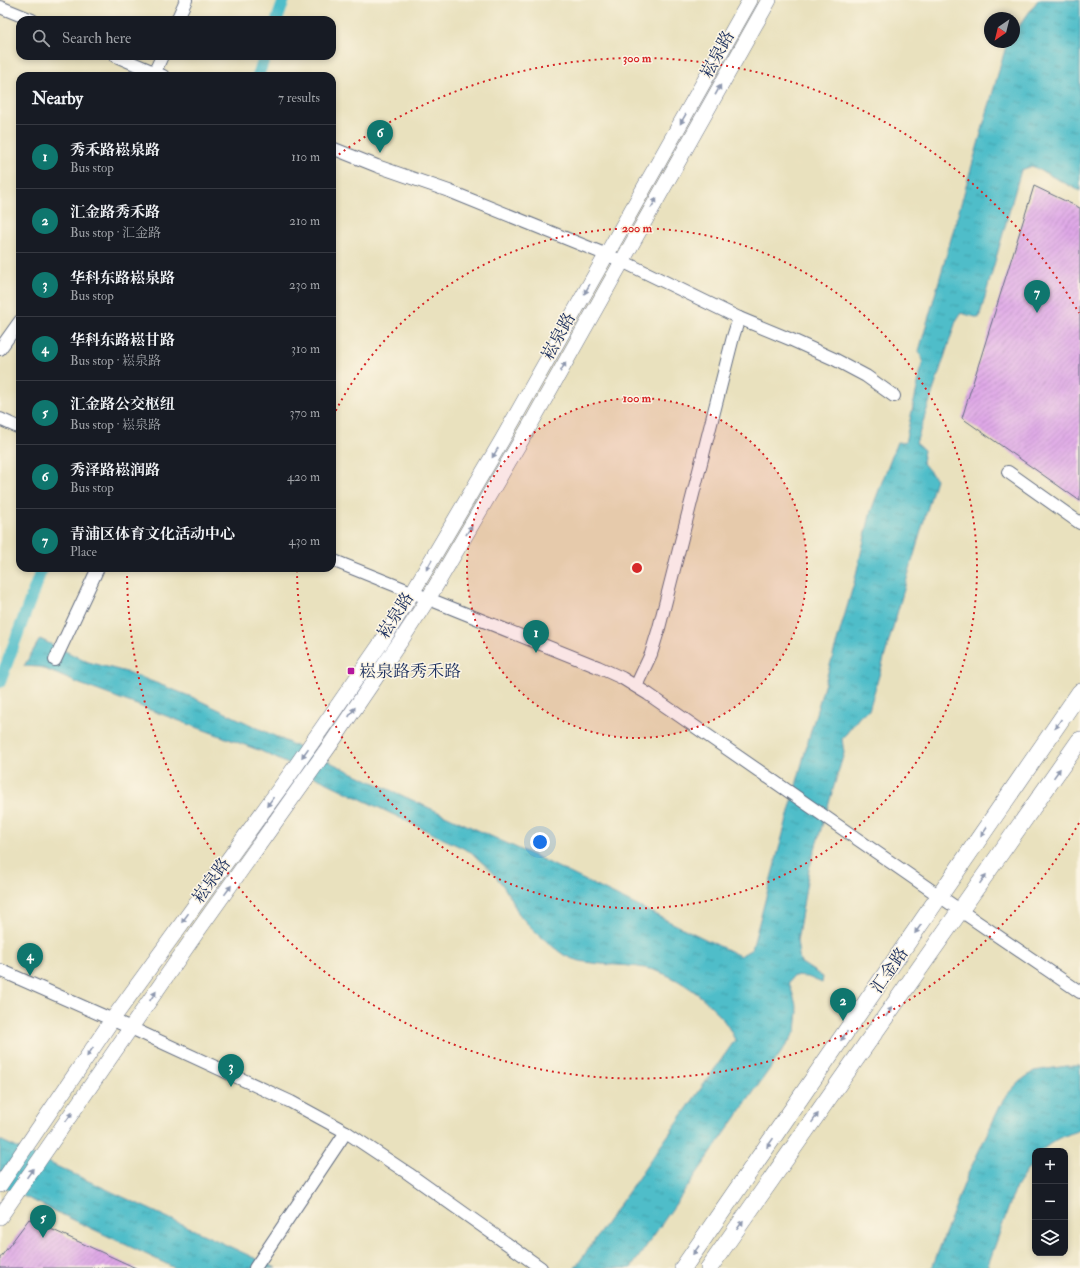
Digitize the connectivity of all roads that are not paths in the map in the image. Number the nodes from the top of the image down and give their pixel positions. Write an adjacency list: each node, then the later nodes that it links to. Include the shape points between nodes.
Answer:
1 (186, 0): 6 (street)
2 (750, 0): 12 (street, 崧泉路, one-way to 12)
3 (769, 0): 13 (street, 崧泉路, one-way to 3)
4 (0, 7): 5 (street)
5 (22, 16)
6 (179, 16)
7 (125, 60): 9 (street)
8 (161, 60): 10 (street)
9 (151, 72)
10 (158, 72)
11 (336, 150): 12 (street, via 449,191)
12 (606, 254): 13 (street); 24 (street, 崧泉路, one-way to 24, via 529,393)
13 (622, 261): 14 (street); 25 (street, 崧泉路, one-way to 13, via 544,401)
14 (739, 318): 17 (street, via 834,359 866,376); 27 (street, via 659,628 651,654)
15 (16, 326): 16 (street)
16 (0, 349)
17 (894, 396)
18 (0, 419): 19 (street)
19 (16, 426)
20 (1008, 472): 21 (street)
21 (1080, 523)
22 (336, 562): 24 (street)
23 (96, 572): 26 (street)
24 (412, 593): 25 (street); 34 (street, 崧泉路, one-way to 34, via 293,770)
25 (428, 599): 27 (street, via 598,667); 35 (street, 崧泉路, one-way to 25, via 330,745)
26 (55, 660)
27 (636, 686): 30 (street)
28 (1080, 692): 30 (main road, 汇金路, one-way to 30)
29 (1080, 740): 31 (main road, 汇金路, one-way to 29)
30 (940, 897): 31 (street); 41 (main road, 汇金路, one-way to 41)
31 (961, 911): 33 (street); 42 (main road, 汇金路, one-way to 31)
32 (0, 970): 34 (street)
33 (1080, 992)
34 (112, 1020): 35 (street); 37 (street, 崧泉路, one-way to 37)
35 (131, 1028): 36 (street, via 291,1102); 38 (street, 崧泉路, one-way to 35)
36 (346, 1132): 39 (street); 40 (street)
37 (0, 1185)
38 (0, 1217)
39 (255, 1268)
40 (541, 1268)
41 (683, 1268)
42 (709, 1268)

